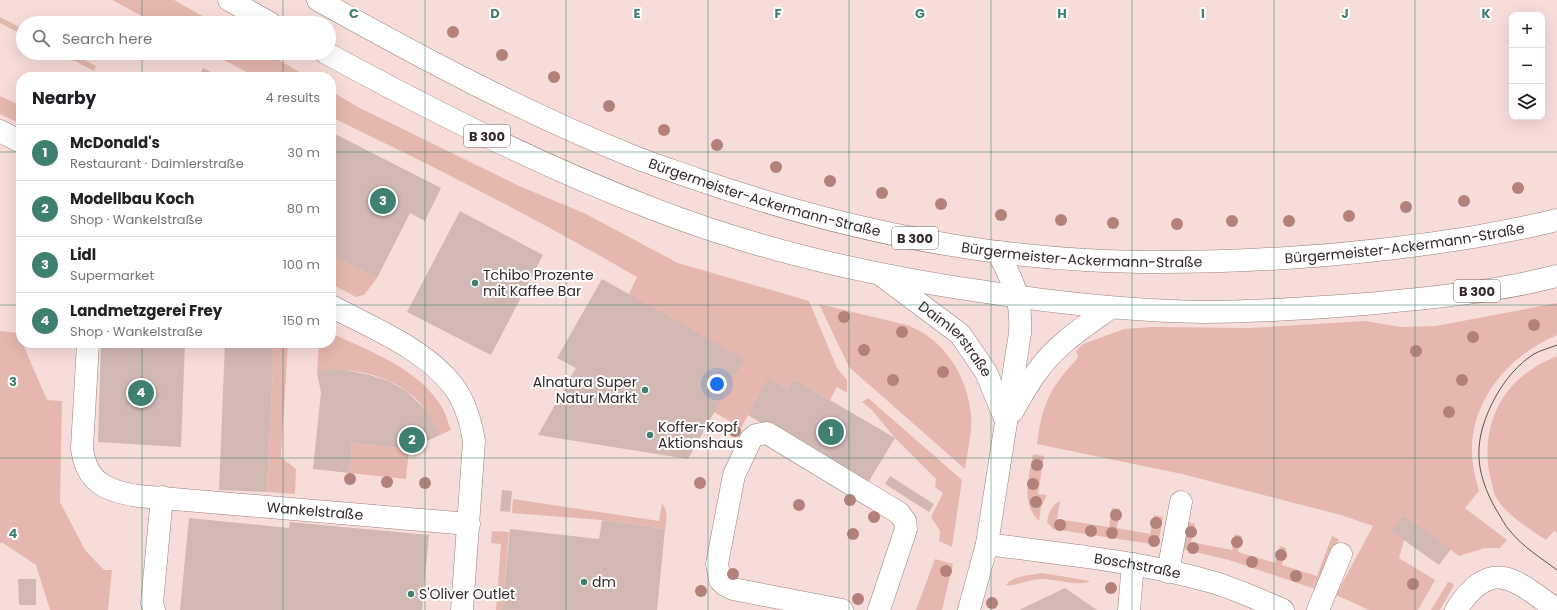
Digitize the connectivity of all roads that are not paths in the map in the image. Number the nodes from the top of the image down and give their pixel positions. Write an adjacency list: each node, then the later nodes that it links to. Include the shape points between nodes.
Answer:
1 (229, 0): 3 (main road)
2 (318, 0): 8 (main road, Bürgermeister-Ackermann-Straße / B 300, via 430,62 508,101 635,157 745,195 833,220 931,242)
3 (258, 16)
4 (336, 58): 9 (main road, B 300, via 438,112 598,187 653,209 782,250)
5 (0, 131): 6 (main road)
6 (16, 139)
7 (1557, 220): 8 (main road, Bürgermeister-Ackermann-Straße / B 300, via 1424,245 1276,258 1127,262)
8 (998, 252): 11 (main road)
9 (881, 274): 11 (main road, B 300, via 924,284); 15 (main road, Daimlerstraße, via 960,334 986,372)
10 (1557, 276): 12 (main road, B 300, via 1518,286 1396,301 1307,308 1207,312)
11 (1017, 296): 12 (main road, B 300); 15 (main road, via 1021,312 1020,333)
12 (1110, 308): 15 (main road, via 1058,347 1037,372)
13 (336, 309): 18 (main road, via 414,351 455,387 472,425 474,441)
14 (88, 348): 16 (main road, Wankelstraße, via 82,448 84,463 91,476 106,488 123,494)
15 (1006, 422): 19 (main road)
16 (162, 497): 18 (main road, Wankelstraße); 24 (main road, via 152,603)
17 (1181, 502): 22 (main road)
18 (469, 524): 25 (main road)
19 (988, 544): 21 (main road, Boschstraße); 28 (main road)
20 (1341, 554): 31 (main road)
21 (1133, 564): 22 (main road, Boschstraße); 29 (main road)
22 (1168, 572): 30 (main road, Boschstraße, via 1213,582)
23 (1465, 607): 32 (main road, via 1482,580 1495,577 1511,579)
24 (154, 610)
25 (462, 610)
26 (842, 610): 27 (main road, via 733,589 720,580 717,564 734,475 751,439 756,435 767,433 881,501 899,513 905,521 906,529)
27 (879, 610)
28 (969, 610)
29 (1129, 610)
30 (1283, 610)
31 (1318, 610)
32 (1557, 610)

